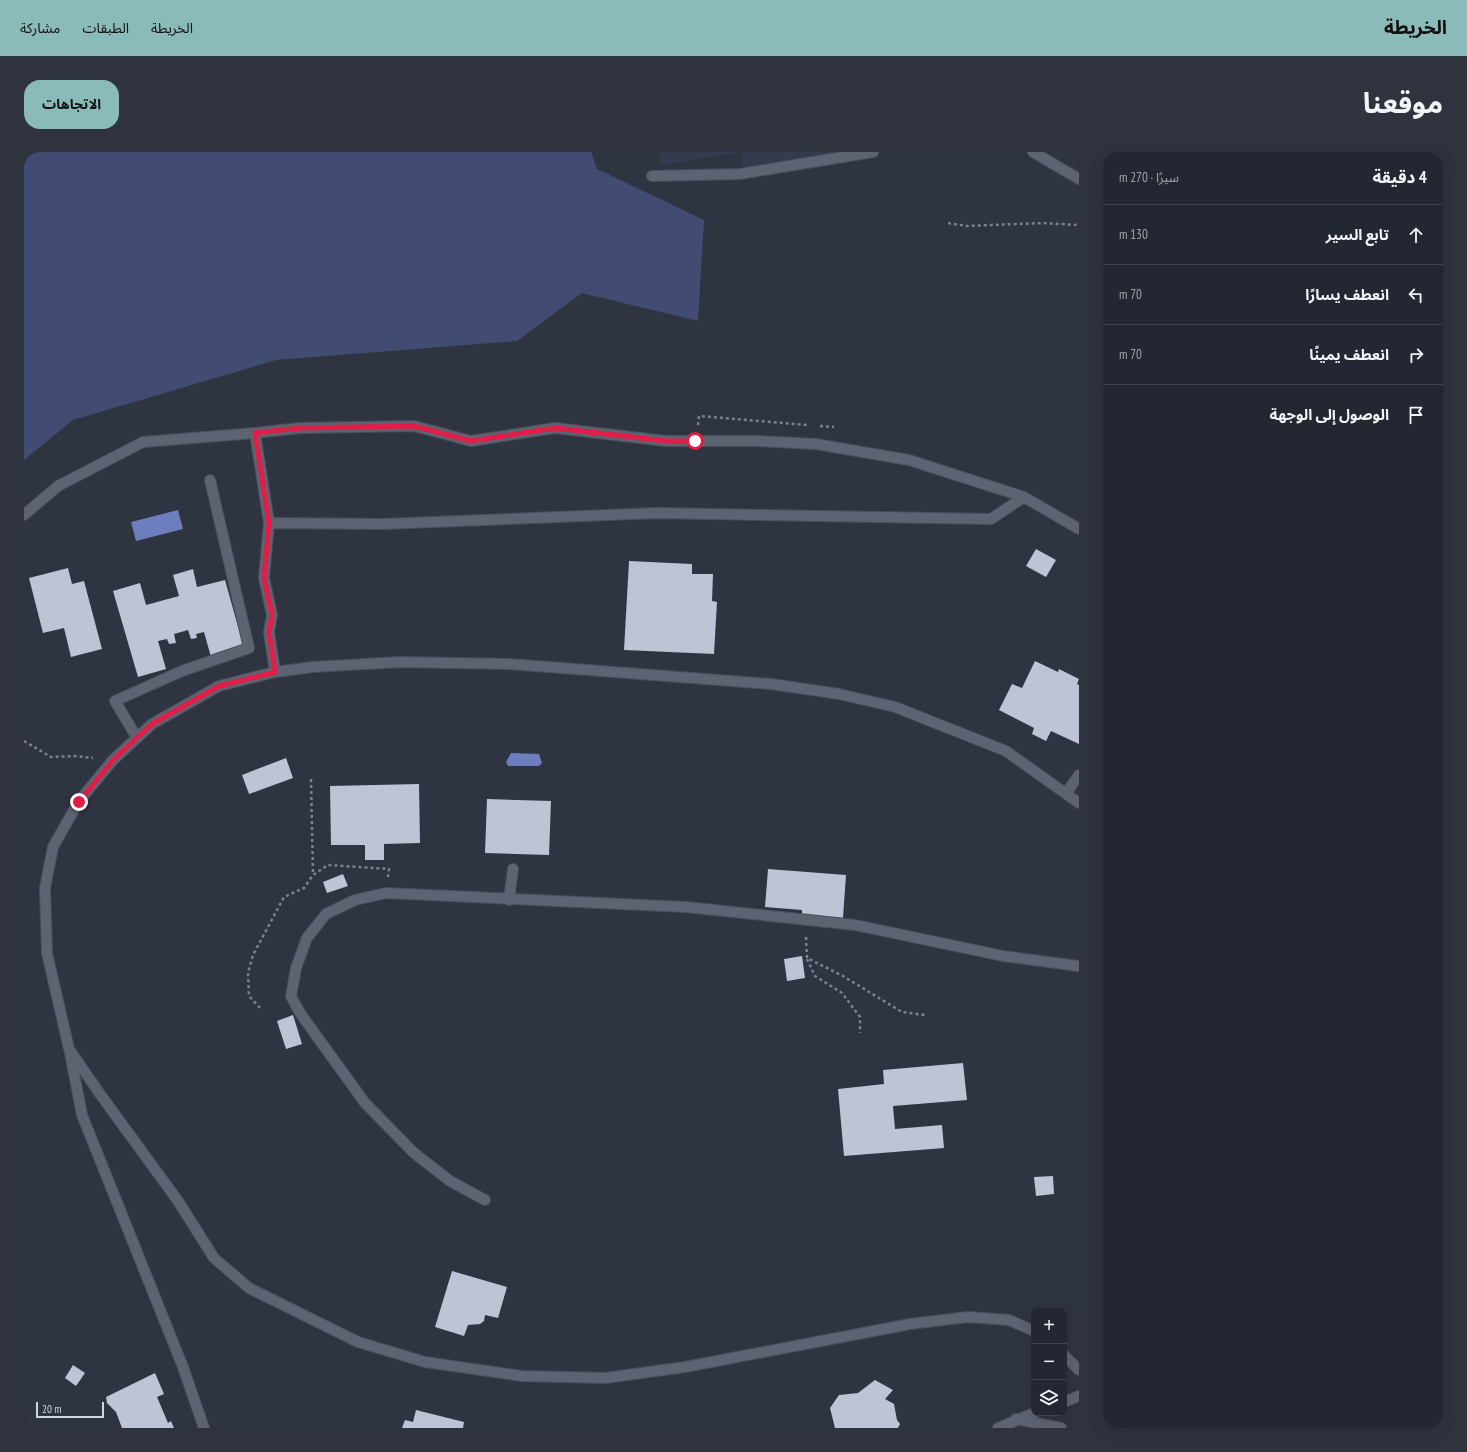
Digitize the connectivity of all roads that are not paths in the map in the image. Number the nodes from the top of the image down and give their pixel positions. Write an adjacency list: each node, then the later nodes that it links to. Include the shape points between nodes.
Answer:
1 (873, 152): 3 (street, via 740,174)
2 (1033, 152): 4 (street)
3 (652, 176)
4 (1079, 179)
5 (255, 433): 7 (street, via 300,428 414,426 471,441 555,428 666,441 816,444 909,460); 8 (street, via 143,442 58,486); 9 (street)
6 (210, 480): 12 (street, via 249,648 182,670 115,701)
7 (1024, 497): 9 (street, via 991,519 657,513 383,524); 10 (street)
8 (24, 514)
9 (269, 523): 11 (street, via 264,578 272,615 269,632)
10 (1079, 529)
11 (275, 672): 12 (street, via 219,686 152,724); 14 (street, via 400,662 509,664 771,684 839,694 895,707 999,748)
12 (138, 738): 19 (street, via 113,760 79,802 53,847 45,888 47,953)
13 (1079, 775): 14 (street)
14 (1066, 793): 15 (street)
15 (1079, 803)
16 (513, 869): 17 (street)
17 (509, 900): 18 (street, via 686,907 855,925 1003,956); 20 (street, via 386,893 355,900 326,914 307,938 296,968 291,996 300,1013 365,1103 414,1153 450,1181)
18 (1079, 966)
19 (69, 1049): 21 (street, via 178,1201 214,1258 249,1288 288,1309 358,1342 425,1362 522,1376 605,1378 685,1367 910,1324 968,1317 1009,1320); 28 (street, via 82,1114 180,1360)
20 (485, 1200)
21 (1031, 1330)
22 (1067, 1359): 23 (street)
23 (1079, 1370)
24 (1079, 1396): 25 (street)
25 (1067, 1401)
26 (1031, 1414): 27 (street)
27 (1016, 1419): 29 (street); 30 (street)
28 (204, 1428)
29 (998, 1428)
30 (1062, 1428)

